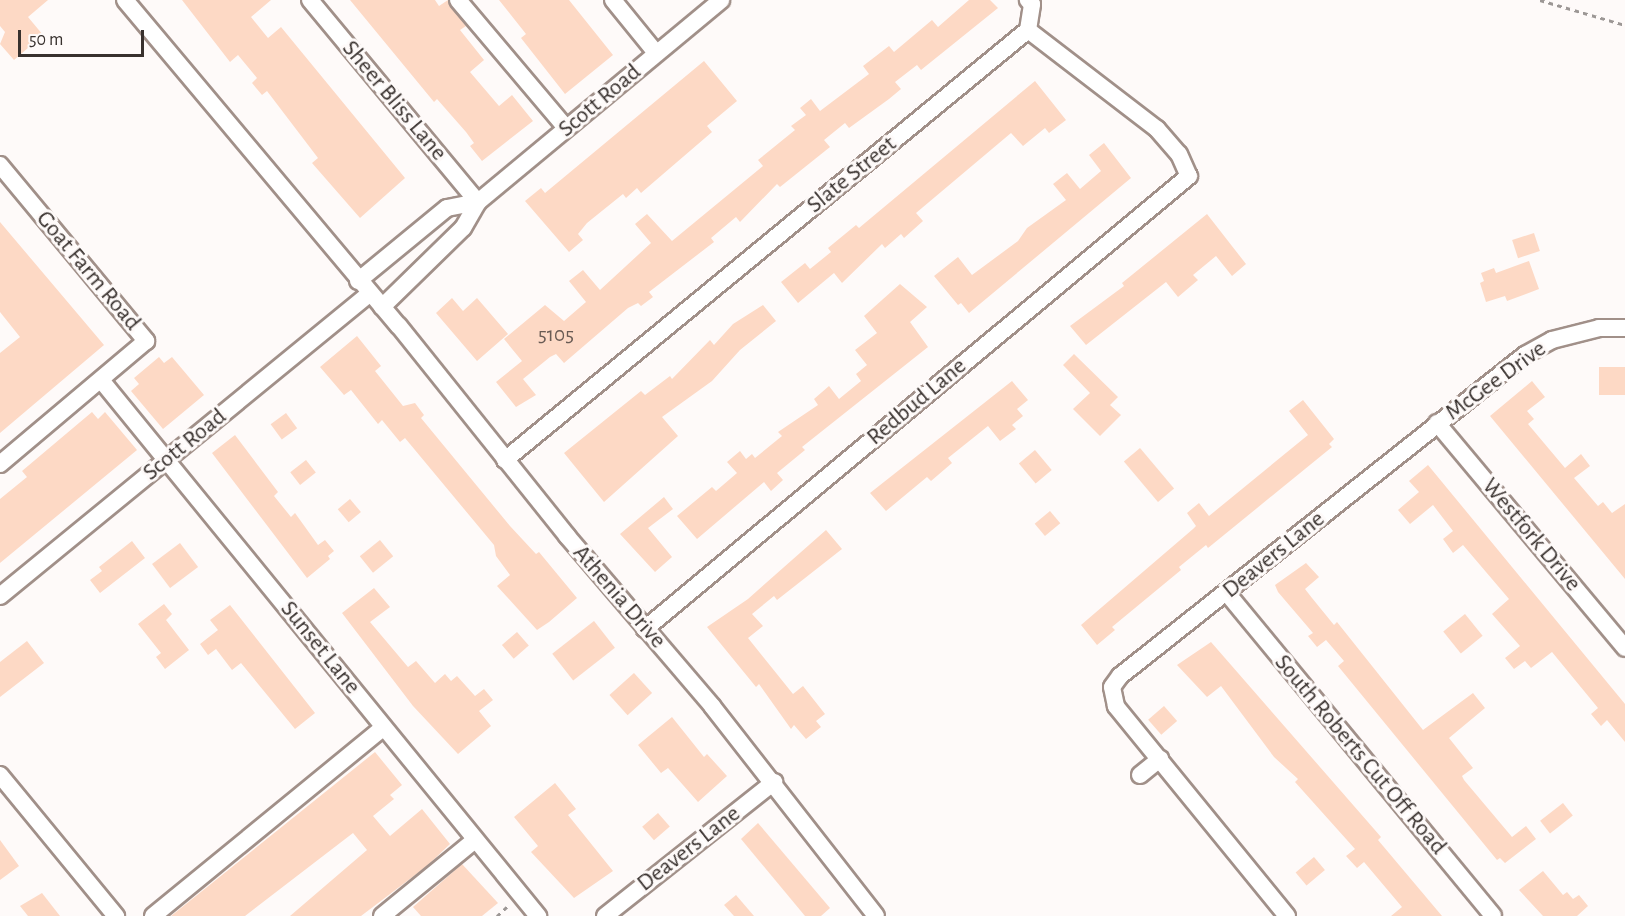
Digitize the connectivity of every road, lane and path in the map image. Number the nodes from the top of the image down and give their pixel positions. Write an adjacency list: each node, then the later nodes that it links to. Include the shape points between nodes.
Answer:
1 (125, 0): 14 (street, Athenia Drive)
2 (310, 0): 13 (street, Sheer Bliss Lane)
3 (459, 0): 11 (street)
4 (613, 0): 10 (street)
5 (721, 0): 10 (street, Scott Road)
6 (1028, 0): 9 (street, via 1032,4)
7 (1540, 0): 8 (path)
8 (1625, 25)
9 (1028, 30): 20 (street, Slate Street); 24 (street, Redbud Lane, via 1157,129 1179,154 1189,176)
10 (656, 53): 11 (street, Scott Road)
11 (566, 129): 13 (street, Scott Road)
12 (0, 165): 17 (street, Goat Farm Road, via 146,341)
13 (478, 202): 14 (street, Scott Road, via 447,208); 15 (street, Scott Road, via 463,228)
14 (364, 287): 15 (street, Athenia Drive); 19 (street, Scott Road)
15 (382, 307): 20 (street, Athenia Drive)
16 (1625, 328): 18 (street, McGee Drive, via 1599,328 1552,340 1525,355)
17 (101, 380): 19 (street, Sunset Lane); 21 (street, Goat Farm Road)
18 (1437, 423): 22 (street, Deavers Lane); 25 (street, Westfork Drive)
19 (166, 460): 23 (street, Scott Road); 26 (street, Sunset Lane)
20 (505, 460): 24 (street, Athenia Drive)
21 (0, 464)
22 (1227, 593): 27 (street, Deavers Lane, via 1120,676 1112,687 1116,706); 39 (street, South Roberts Cut Off Road)
23 (0, 596)
24 (645, 628): 30 (street, Athenia Drive)
25 (1625, 648)
26 (384, 727): 31 (street, Sunset Lane); 33 (street)
27 (1160, 759): 29 (street); 38 (street)
28 (0, 775): 32 (street)
29 (1140, 775)
30 (774, 782): 36 (street, Deavers Lane); 37 (street, Athenia Drive)
31 (475, 840): 34 (street); 35 (street, Sunset Lane)
32 (116, 916)
33 (153, 916)
34 (382, 916)
35 (538, 916)
36 (605, 916)
37 (876, 916)
38 (1287, 916)
39 (1493, 916)

